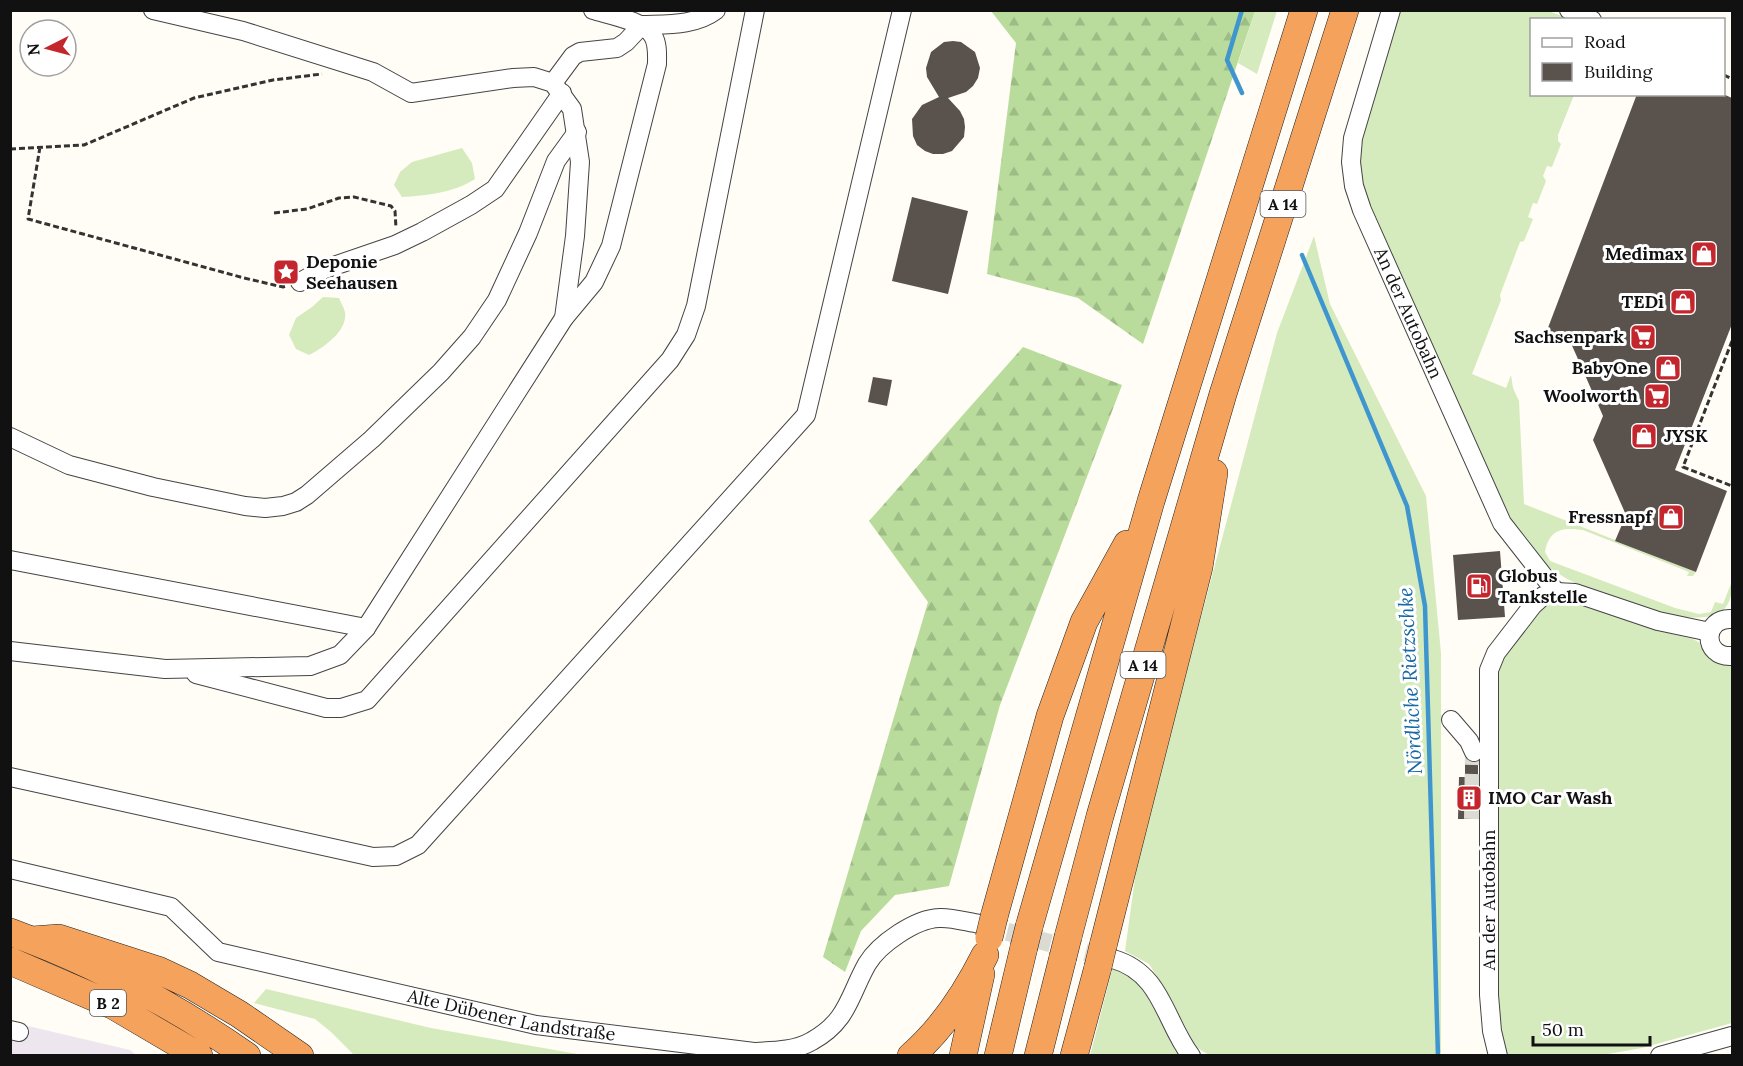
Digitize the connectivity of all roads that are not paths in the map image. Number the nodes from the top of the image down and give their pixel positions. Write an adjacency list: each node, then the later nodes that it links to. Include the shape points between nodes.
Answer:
1 (153, 10): 12 (street, via 243,31 373,72 411,93 534,77)
2 (593, 10): 11 (street)
3 (716, 10): 11 (street, via 691,22)
4 (755, 10): 26 (street, via 696,306 686,335 670,360 367,700 326,708)
5 (902, 10): 29 (street, via 806,415 418,845 396,856 373,857)
6 (1304, 10): 18 (highway, A 14)
7 (1345, 10): 16 (highway, A 14)
8 (1391, 10): 20 (street, An der Autobahn, via 1353,138 1354,186 1502,523)
9 (1569, 10): 10 (street)
10 (1587, 18)
11 (642, 25): 12 (street, via 617,48 573,56); 15 (street, via 653,35 657,64 614,235 594,282)
12 (557, 88): 13 (street, via 572,109); 14 (street, via 495,189 395,245 322,270)
13 (577, 132): 15 (street, via 580,162 575,236); 17 (street, via 555,161 528,233 501,290 472,337 372,439 296,502 265,508 245,506 153,487 69,465)
14 (300, 282)
15 (564, 318): 22 (street)
16 (1223, 394): 33 (highway, via 1199,567); 43 (highway, A 14, via 1110,782)
17 (10, 437)
18 (1150, 501): 31 (highway, via 1084,622 1050,716); 42 (highway, A 14, via 1027,937)
19 (10, 560): 22 (street)
20 (1556, 592): 23 (street, via 1575,593 1658,621); 45 (street, An der Autobahn, via 1533,605 1496,653 1489,670 1489,995)
21 (1732, 619): 23 (street, via 1716,623)
22 (366, 628): 26 (street, via 340,655 310,666)
23 (1710, 632): 25 (street, via 1713,649)
24 (10, 651): 26 (street)
25 (1732, 656)
26 (175, 669)
27 (1451, 720): 28 (street)
28 (1474, 752)
29 (10, 777)
30 (10, 868): 31 (street, Alte Dübener Landstraße, via 171,907 218,952 536,1025 754,1052 785,1050 811,1042 834,1026 868,963 887,942 910,927 938,918)
31 (987, 933): 40 (highway, via 972,981); 41 (highway)
32 (21, 936): 38 (highway, B 2, via 145,993); 39 (highway, via 59,938 158,970 239,1014)
33 (1105, 957): 36 (highway); 44 (street, via 1124,962 1154,986)
34 (10, 961): 37 (highway, B 2, via 114,1006)
35 (1732, 1036): 46 (street)
36 (1075, 1053)
37 (199, 1056)
38 (247, 1056)
39 (300, 1056)
40 (911, 1056)
41 (963, 1056)
42 (998, 1056)
43 (1038, 1056)
44 (1191, 1056)
45 (1498, 1056)
46 (1660, 1056)

